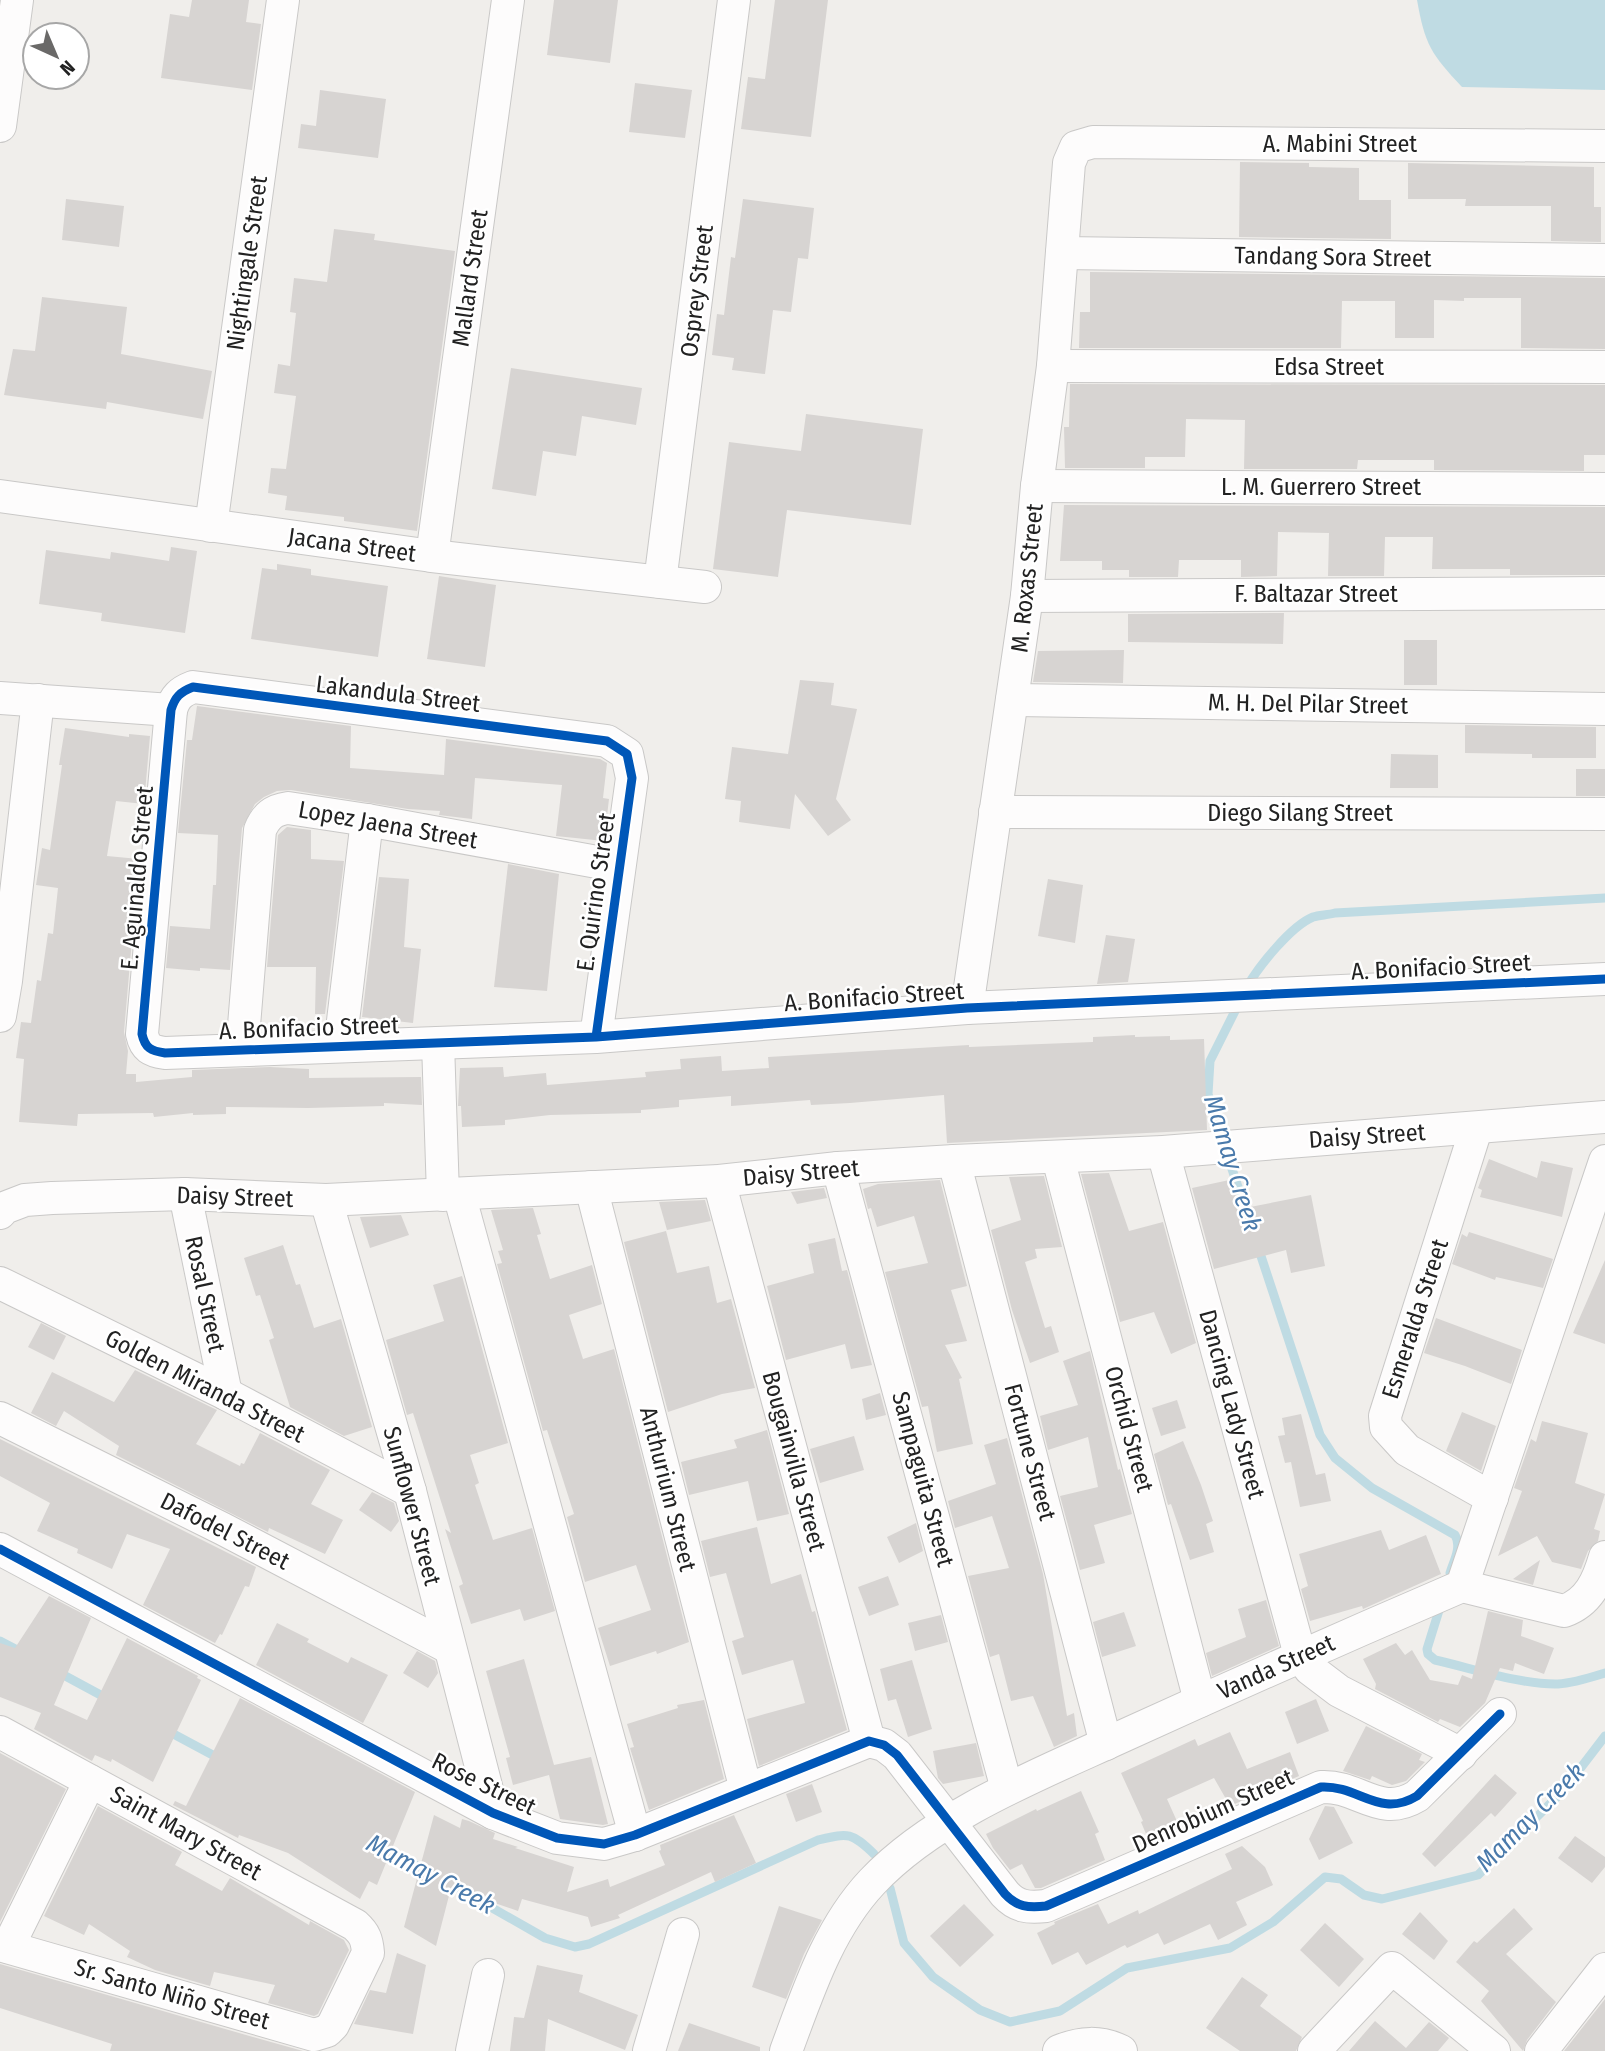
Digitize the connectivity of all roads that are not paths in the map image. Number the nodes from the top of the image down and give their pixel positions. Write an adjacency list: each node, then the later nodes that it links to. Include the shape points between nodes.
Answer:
1 (17, 0): 5 (street)
2 (283, 0): 15 (street, Nightingale Street)
3 (509, 0): 16 (street, Mallard Street)
4 (734, 0): 17 (street, Osprey Street)
5 (0, 126)
6 (1605, 146): 7 (street, A. Mabini Street, via 1093,142)
7 (1076, 148): 8 (street, M. Roxas Street, via 1069,163)
8 (1062, 253): 9 (street, Tandang Sora Street); 10 (street, M. Roxas Street)
9 (1605, 260)
10 (1053, 366): 11 (street, Edsa Street); 12 (street, M. Roxas Street)
11 (1605, 367)
12 (1037, 486): 13 (street, L. M. Guerrero Street); 20 (street, M. Roxas Street)
13 (1605, 489)
14 (0, 496): 15 (street, Jacana Street)
15 (211, 526): 16 (street, Jacana Street)
16 (432, 556): 17 (street, Jacana Street)
17 (660, 582): 18 (street, Jacana Street)
18 (705, 587)
19 (1605, 593): 20 (street, F. Baltazar Street)
20 (1027, 596): 22 (street, M. Roxas Street)
21 (0, 698): 23 (street)
22 (1012, 700): 24 (street, M. H. Del Pilar Street); 27 (street, M. Roxas Street)
23 (38, 701): 25 (street); 33 (street)
24 (1605, 709)
25 (171, 710): 26 (street, Lakandula Street, via 181,692 193,687 607,741); 37 (street, E. Aguinaldo Street, via 142,1034)
26 (627, 754): 30 (street, E. Quirino Street, via 632,778)
27 (995, 812): 28 (street, Diego Silang Street); 32 (street, M. Roxas Street)
28 (1605, 814)
29 (367, 820): 30 (street, Lopez Jaena Street); 36 (street); 38 (street, Lopez Jaena Street, via 288,808 276,810 264,822)
30 (619, 866): 34 (street, E. Quirino Street)
31 (1605, 979): 32 (street, A. Bonifacio Street)
32 (967, 1009): 34 (street, A. Bonifacio Street)
33 (0, 1016)
34 (596, 1037): 35 (street, A. Bonifacio Street)
35 (438, 1043): 36 (street, A. Bonifacio Street); 49 (street)
36 (340, 1046): 38 (street, A. Bonifacio Street)
37 (148, 1048): 38 (street, A. Bonifacio Street, via 165,1053)
38 (242, 1050)
39 (1605, 1117): 40 (street, Daisy Street)
40 (1476, 1129): 41 (street, Daisy Street); 56 (street, Esmeralda Street, via 1384,1416 1386,1427 1407,1450)
41 (1163, 1152): 42 (street, Daisy Street); 61 (street, Dancing Lady Street)
42 (1058, 1158): 43 (street, Daisy Street); 62 (street, Orchid Street)
43 (954, 1161): 45 (street, Daisy Street); 66 (street, Fortune Street)
44 (1605, 1161): 56 (street)
45 (838, 1168): 46 (street, Daisy Street); 69 (street, Sampaguita Street)
46 (719, 1181): 47 (street, Daisy Street); 65 (street, Bougainvilla Street)
47 (591, 1187): 49 (street, Daisy Street); 70 (street, Anthurium Street)
48 (185, 1194): 50 (street, Daisy Street); 51 (street, Daisy Street, via 26,1200); 53 (street, Rosal Street)
49 (451, 1194): 50 (street, Daisy Street); 73 (street)
50 (326, 1200): 55 (street, Sunflower Street)
51 (0, 1213)
52 (0, 1283): 53 (street, Golden Miranda Street)
53 (226, 1394): 55 (street, Golden Miranda Street)
54 (0, 1418): 60 (street, Dafodel Street)
55 (410, 1491): 60 (street, Sunflower Street)
56 (1492, 1498): 59 (street)
57 (0, 1549): 71 (street, Rose Street)
58 (1605, 1557): 59 (street, via 1584,1600 1563,1611)
59 (1462, 1586): 61 (street, Vanda Street)
60 (448, 1647): 71 (street, Sunflower Street)
61 (1300, 1656): 62 (street, Vanda Street); 67 (street, via 1339,1691)
62 (1200, 1701): 66 (street, Vanda Street)
63 (1500, 1714): 67 (street, Denrobium Street)
64 (0, 1732): 68 (street, Saint Mary Street)
65 (869, 1741): 70 (street, Rose Street); 72 (street, via 897,1755)
66 (1106, 1744): 69 (street, Vanda Street)
67 (1461, 1754): 72 (street, Denrobium Street, via 1406,1802 1380,1804 1331,1786 1310,1790 1046,1906 1021,1906 1011,1900)
68 (90, 1781): 75 (street, Saint Mary Street, via 355,1925); 76 (street)
69 (1007, 1789): 72 (street, Vanda Street)
70 (746, 1790): 73 (street, Rose Street)
71 (493, 1813): 73 (street, Rose Street, via 556,1838 604,1844)
72 (949, 1823): 82 (street, Vanda Street, via 889,1866 861,1895 826,1951)
73 (635, 1835)
74 (683, 1934): 81 (street)
75 (367, 1940): 76 (street, Sr. Santo Niño Street, via 364,1965 333,2025 320,2035)
76 (4, 1946)
77 (1605, 1969): 86 (street)
78 (488, 1975): 80 (street)
79 (1320, 2049): 85 (street, via 1392,1968)
80 (472, 2051)
81 (649, 2051)
82 (786, 2051)
83 (1059, 2051): 84 (street, via 1098,2043)
84 (1121, 2051)
85 (1494, 2051)
86 (1541, 2051)

